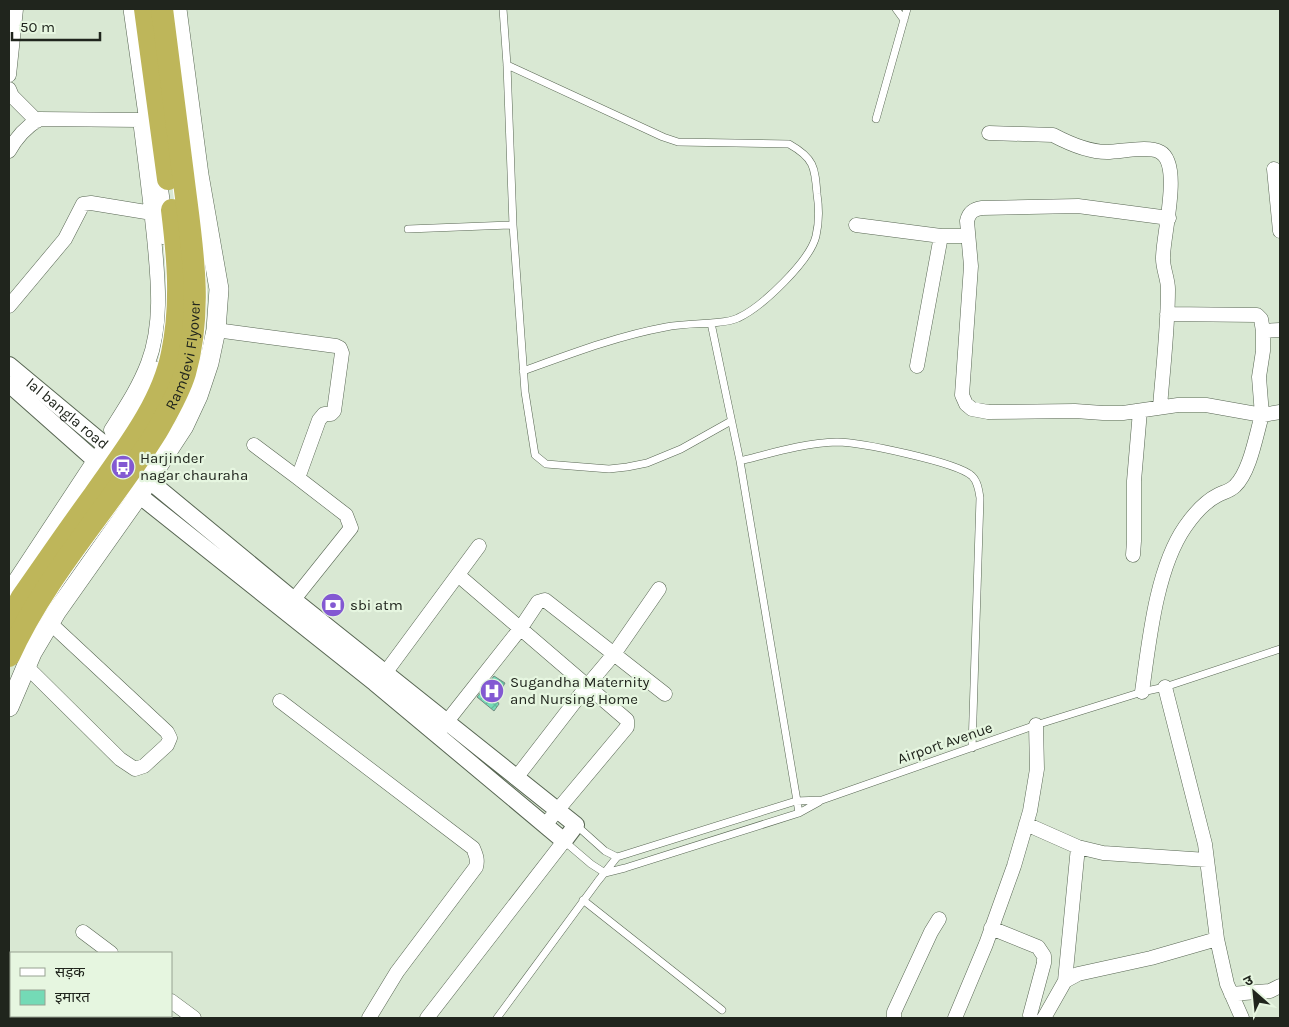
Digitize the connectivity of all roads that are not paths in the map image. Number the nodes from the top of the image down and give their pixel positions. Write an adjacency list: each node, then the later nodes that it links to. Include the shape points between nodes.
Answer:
1 (16, 9): 12 (street)
2 (124, 9): 15 (street)
3 (133, 9): 44 (main road, via 172,298 164,349 153,382 137,409)
4 (145, 9): 56 (highway, Ramdevi Flyover, bridge, via 177,254 178,321 172,355 161,388 143,422 22,597)
5 (162, 9): 61 (highway, Ramdevi Flyover, bridge, via 192,241 195,313 190,350 176,396 137,462 46,590)
6 (177, 9): 31 (main road, via 199,176 219,289)
7 (503, 9): 11 (lane)
8 (896, 9): 10 (lane)
9 (907, 9): 10 (lane)
10 (904, 20): 14 (lane)
11 (507, 65): 22 (lane); 30 (lane, via 678,142 789,144 808,158 815,169 818,206 816,236 807,256 754,309 736,319)
12 (9, 75)
13 (9, 89): 16 (street)
14 (876, 119)
15 (140, 120): 16 (street, via 47,118); 20 (street)
16 (37, 121): 18 (street)
17 (989, 133): 21 (street, via 1053,136 1086,149 1107,152 1161,152 1166,156 1171,179)
18 (9, 151)
19 (1274, 169): 25 (street)
20 (152, 213): 28 (street, via 91,202 83,204 65,239); 44 (street, via 159,280 158,312 149,362)
21 (1169, 218): 27 (street, via 1078,206 982,208 975,209 968,216); 29 (street, via 1163,259 1168,287)
22 (513, 225): 24 (lane); 36 (lane)
23 (856, 226): 26 (street)
24 (408, 230)
25 (1280, 232)
26 (941, 236): 27 (street); 35 (street)
27 (968, 236): 39 (street, via 971,266 962,395 966,404 972,409 988,412)
28 (9, 306)
29 (1167, 314): 33 (street, via 1257,316 1261,319); 38 (street)
30 (712, 323): 36 (lane, via 647,331); 42 (lane)
31 (216, 330): 46 (street, via 336,346 341,350 334,411 324,414 319,420); 47 (main road, via 209,363 184,426)
32 (1280, 330): 33 (street)
33 (1263, 331): 41 (street, via 1259,377)
34 (9, 365): 44 (street, lal bangla road)
35 (917, 366)
36 (523, 371): 42 (lane, via 532,446 535,456 546,464 609,469 647,463 681,449)
37 (9, 384): 44 (street, lal bangla road)
38 (1160, 407): 39 (street); 41 (street, via 1206,405)
39 (1140, 412): 51 (street)
40 (1280, 412): 41 (street)
41 (1262, 415): 65 (street, via 1244,475 1235,486 1199,508 1174,547 1154,608)
42 (731, 421): 45 (lane)
43 (254, 445): 46 (street)
44 (102, 451): 47 (street, lal bangla road); 53 (main road)
45 (740, 461): 71 (lane, via 805,445 838,442 880,447 946,465 972,476 978,485 980,498); 74 (lane)
46 (298, 478): 55 (street, via 346,515 351,528)
47 (145, 487): 48 (street); 50 (street); 57 (main road)
48 (220, 538): 50 (street); 55 (street)
49 (480, 546): 52 (street)
50 (208, 550): 55 (street)
51 (1132, 555)
52 (458, 575): 58 (street); 62 (street)
53 (11, 588)
54 (659, 589): 60 (street)
55 (289, 605): 62 (street)
56 (9, 621)
57 (50, 623): 61 (main road); 61 (street, via 167,732 170,738 167,745 144,766 135,769 129,766)
58 (520, 629): 60 (street, via 538,602 545,600); 63 (street); 70 (street)
59 (1280, 649): 64 (lane, Airport Avenue)
60 (614, 654): 63 (street); 66 (street)
61 (18, 661): 68 (main road)
62 (380, 679): 70 (street)
63 (587, 686): 72 (street); 75 (street, via 627,720 627,727)
64 (1165, 687): 65 (lane, Airport Avenue); 83 (street)
65 (1142, 692): 69 (lane, Airport Avenue)
66 (665, 694)
67 (280, 701): 97 (street, via 473,848 476,855 476,867 397,972)
68 (9, 707)
69 (1036, 725): 71 (lane, Airport Avenue); 77 (street, via 1037,769)
70 (442, 728): 72 (street); 78 (street)
71 (972, 748): 73 (lane, Airport Avenue)
72 (516, 778): 75 (street)
73 (822, 800): 74 (lane, Airport Avenue); 76 (lane)
74 (796, 801): 76 (lane); 82 (lane, Airport Avenue)
75 (558, 810): 78 (street); 79 (street)
76 (799, 813): 84 (lane)
77 (1026, 824): 81 (street); 87 (street)
78 (545, 825): 80 (street)
79 (576, 825): 80 (street); 82 (lane, via 605,851)
80 (564, 841): 84 (lane); 98 (street)
81 (1078, 847): 83 (street, via 1103,853); 91 (street)
82 (618, 857): 84 (lane)
83 (1207, 860): 89 (street)
84 (605, 873): 85 (lane)
85 (583, 900): 95 (lane); 99 (lane)
86 (940, 919): 100 (street, via 931,932)
87 (992, 928): 101 (street); 102 (street, via 1038,947 1044,956)
88 (83, 932): 90 (street)
89 (1217, 938): 91 (street, via 1144,960 1078,974); 93 (street)
90 (110, 952)
91 (1065, 981): 103 (street)
92 (1280, 986): 93 (street, via 1270,991)
93 (1231, 994): 104 (street)
94 (172, 1002): 96 (street)
95 (722, 1010)
96 (194, 1018)
97 (368, 1018)
98 (427, 1018)
99 (497, 1018)
100 (894, 1018)
101 (955, 1018)
102 (1031, 1018)
103 (1044, 1018)
104 (1242, 1018)

